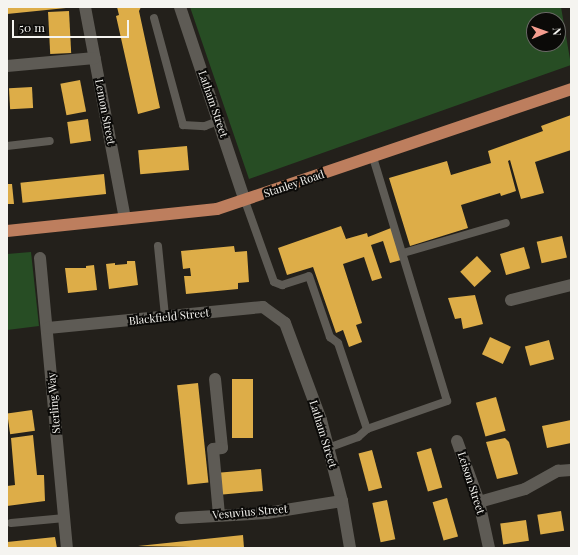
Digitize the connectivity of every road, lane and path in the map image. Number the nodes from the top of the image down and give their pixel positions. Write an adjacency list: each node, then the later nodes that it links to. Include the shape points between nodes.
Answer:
1 (85, 7): 4 (street, Lemon Street)
2 (180, 7): 7 (street, Latham Street)
3 (154, 18): 7 (lane, via 183,125 205,126)
4 (95, 58): 5 (street); 12 (street, Lemon Street)
5 (7, 66)
6 (571, 89): 10 (main road, Stanley Road)
7 (218, 121): 11 (street, Latham Street)
8 (50, 141): 9 (lane)
9 (7, 145)
10 (373, 157): 11 (main road, Stanley Road); 16 (lane)
11 (245, 201): 12 (main road, Stanley Road, via 217,209); 24 (lane, via 274,282 282,285 308,276 330,337 338,343)
12 (125, 218): 14 (main road, Stanley Road)
13 (506, 223): 16 (lane)
14 (7, 231)
15 (158, 246): 20 (lane)
16 (403, 253): 24 (lane, via 447,401)
17 (40, 258): 22 (street, Sterling Way)
18 (571, 285): 19 (street)
19 (511, 300)
20 (166, 316): 21 (street, Blackfield Street, via 263,307); 22 (street, Blackfield Street)
21 (285, 323): 26 (street, Latham Street)
22 (48, 328): 31 (street, Sterling Way)
23 (215, 379): 30 (street, via 222,448 213,449)
24 (367, 429): 26 (lane, via 358,437)
25 (457, 441): 29 (street, Leison Street)
26 (328, 448): 28 (street, Latham Street)
27 (571, 470): 29 (street, via 558,471 525,489)
28 (342, 501): 30 (street, Vesuvius Street, via 267,513); 35 (street, Latham Street)
29 (479, 502): 36 (street, Leison Street)
30 (219, 515): 32 (street, Vesuvius Street)
31 (65, 518): 33 (lane); 34 (street, Sterling Way)
32 (181, 518)
33 (11, 523)
34 (67, 548)
35 (350, 548)
36 (489, 548)

